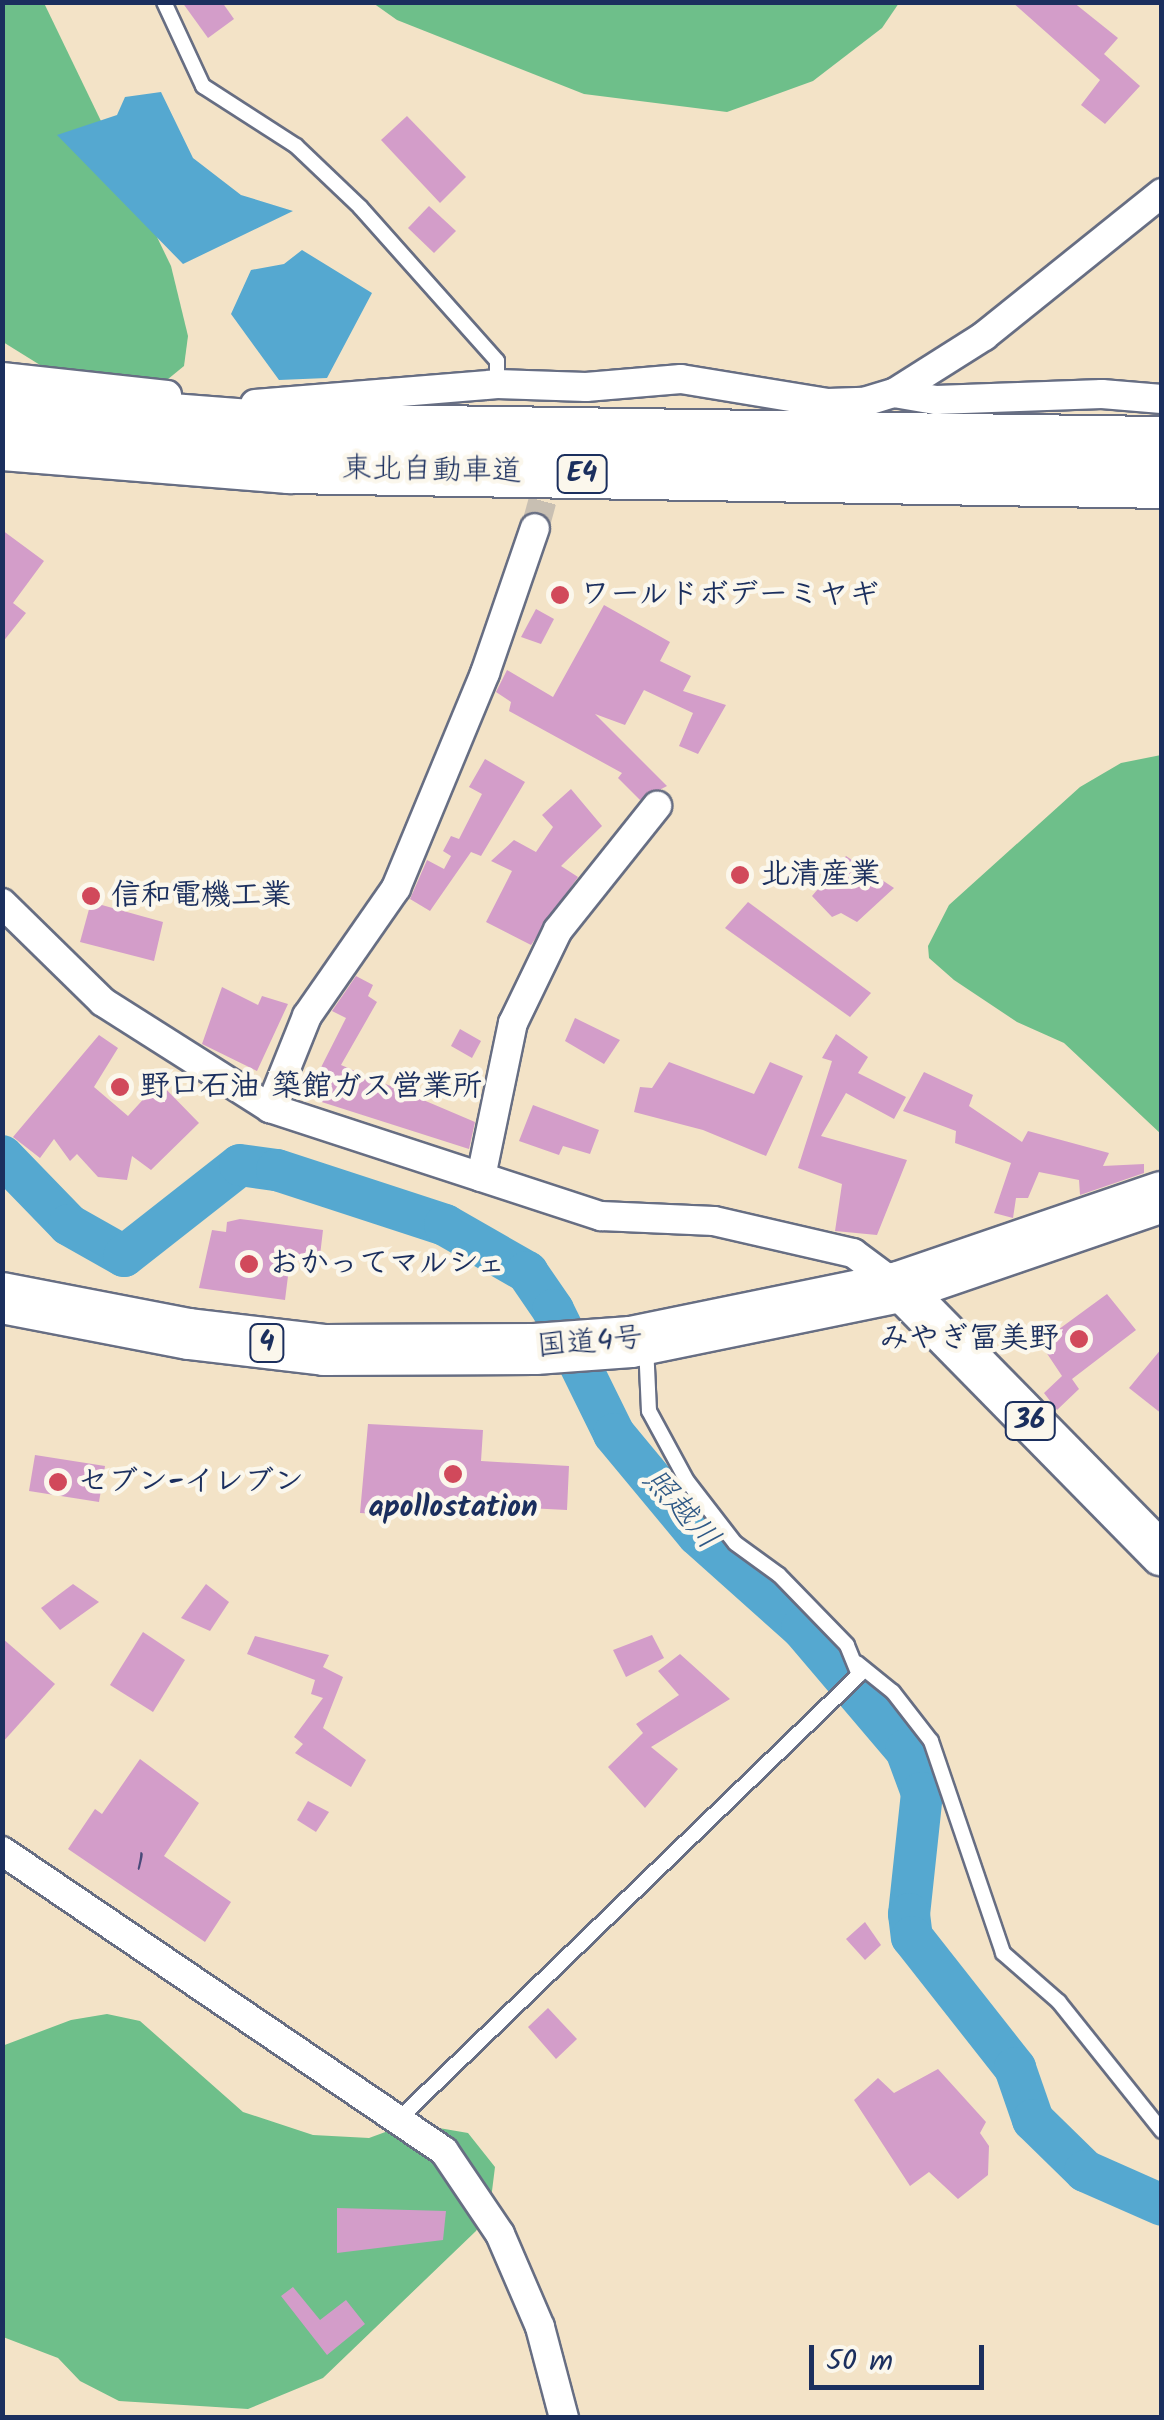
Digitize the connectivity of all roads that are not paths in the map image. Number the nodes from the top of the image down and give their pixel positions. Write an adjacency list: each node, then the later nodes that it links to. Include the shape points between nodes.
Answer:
1 (164, 2): 4 (lane, via 202,86 296,146 360,208 497,361)
2 (1162, 193): 6 (street, via 984,336)
3 (2, 377): 4 (street, via 266,405)
4 (497, 384): 5 (street)
5 (586, 387): 6 (street, via 682,379 828,403); 9 (street)
6 (894, 393): 7 (street, via 936,400 1102,394)
7 (1162, 399)
8 (2, 406): 10 (highway, 東北自動車道 / E4, via 301,429)
9 (565, 418)
10 (1162, 442)
11 (2, 446): 12 (highway, 東北自動車道 / E4, via 289,468)
12 (1162, 483)
13 (535, 528): 16 (street, via 486,673 396,888 306,1016)
14 (658, 806): 17 (street, via 558,930 514,1023)
15 (2, 903): 16 (street, via 103,1002)
16 (270, 1108): 17 (street)
17 (481, 1177): 19 (street, via 601,1216 714,1221 853,1253)
18 (1162, 1197): 19 (highway, 国道4号 / 4)
19 (899, 1286): 21 (highway, 国道4号 / 4); 22 (main road, 36)
20 (2, 1298): 21 (highway, 国道4号 / 4, via 189,1334 325,1350 535,1349)
21 (638, 1341): 23 (lane, via 649,1411 687,1482 734,1543 780,1576)
22 (1162, 1555)
23 (858, 1669): 25 (lane, via 835,1702); 26 (lane, via 893,1692 931,1741 1003,1952 1059,2002)
24 (2, 1852): 25 (street, via 221,2005)
25 (402, 2116): 27 (street, via 444,2150 500,2234 540,2327)
26 (1162, 2132)
27 (564, 2418)

